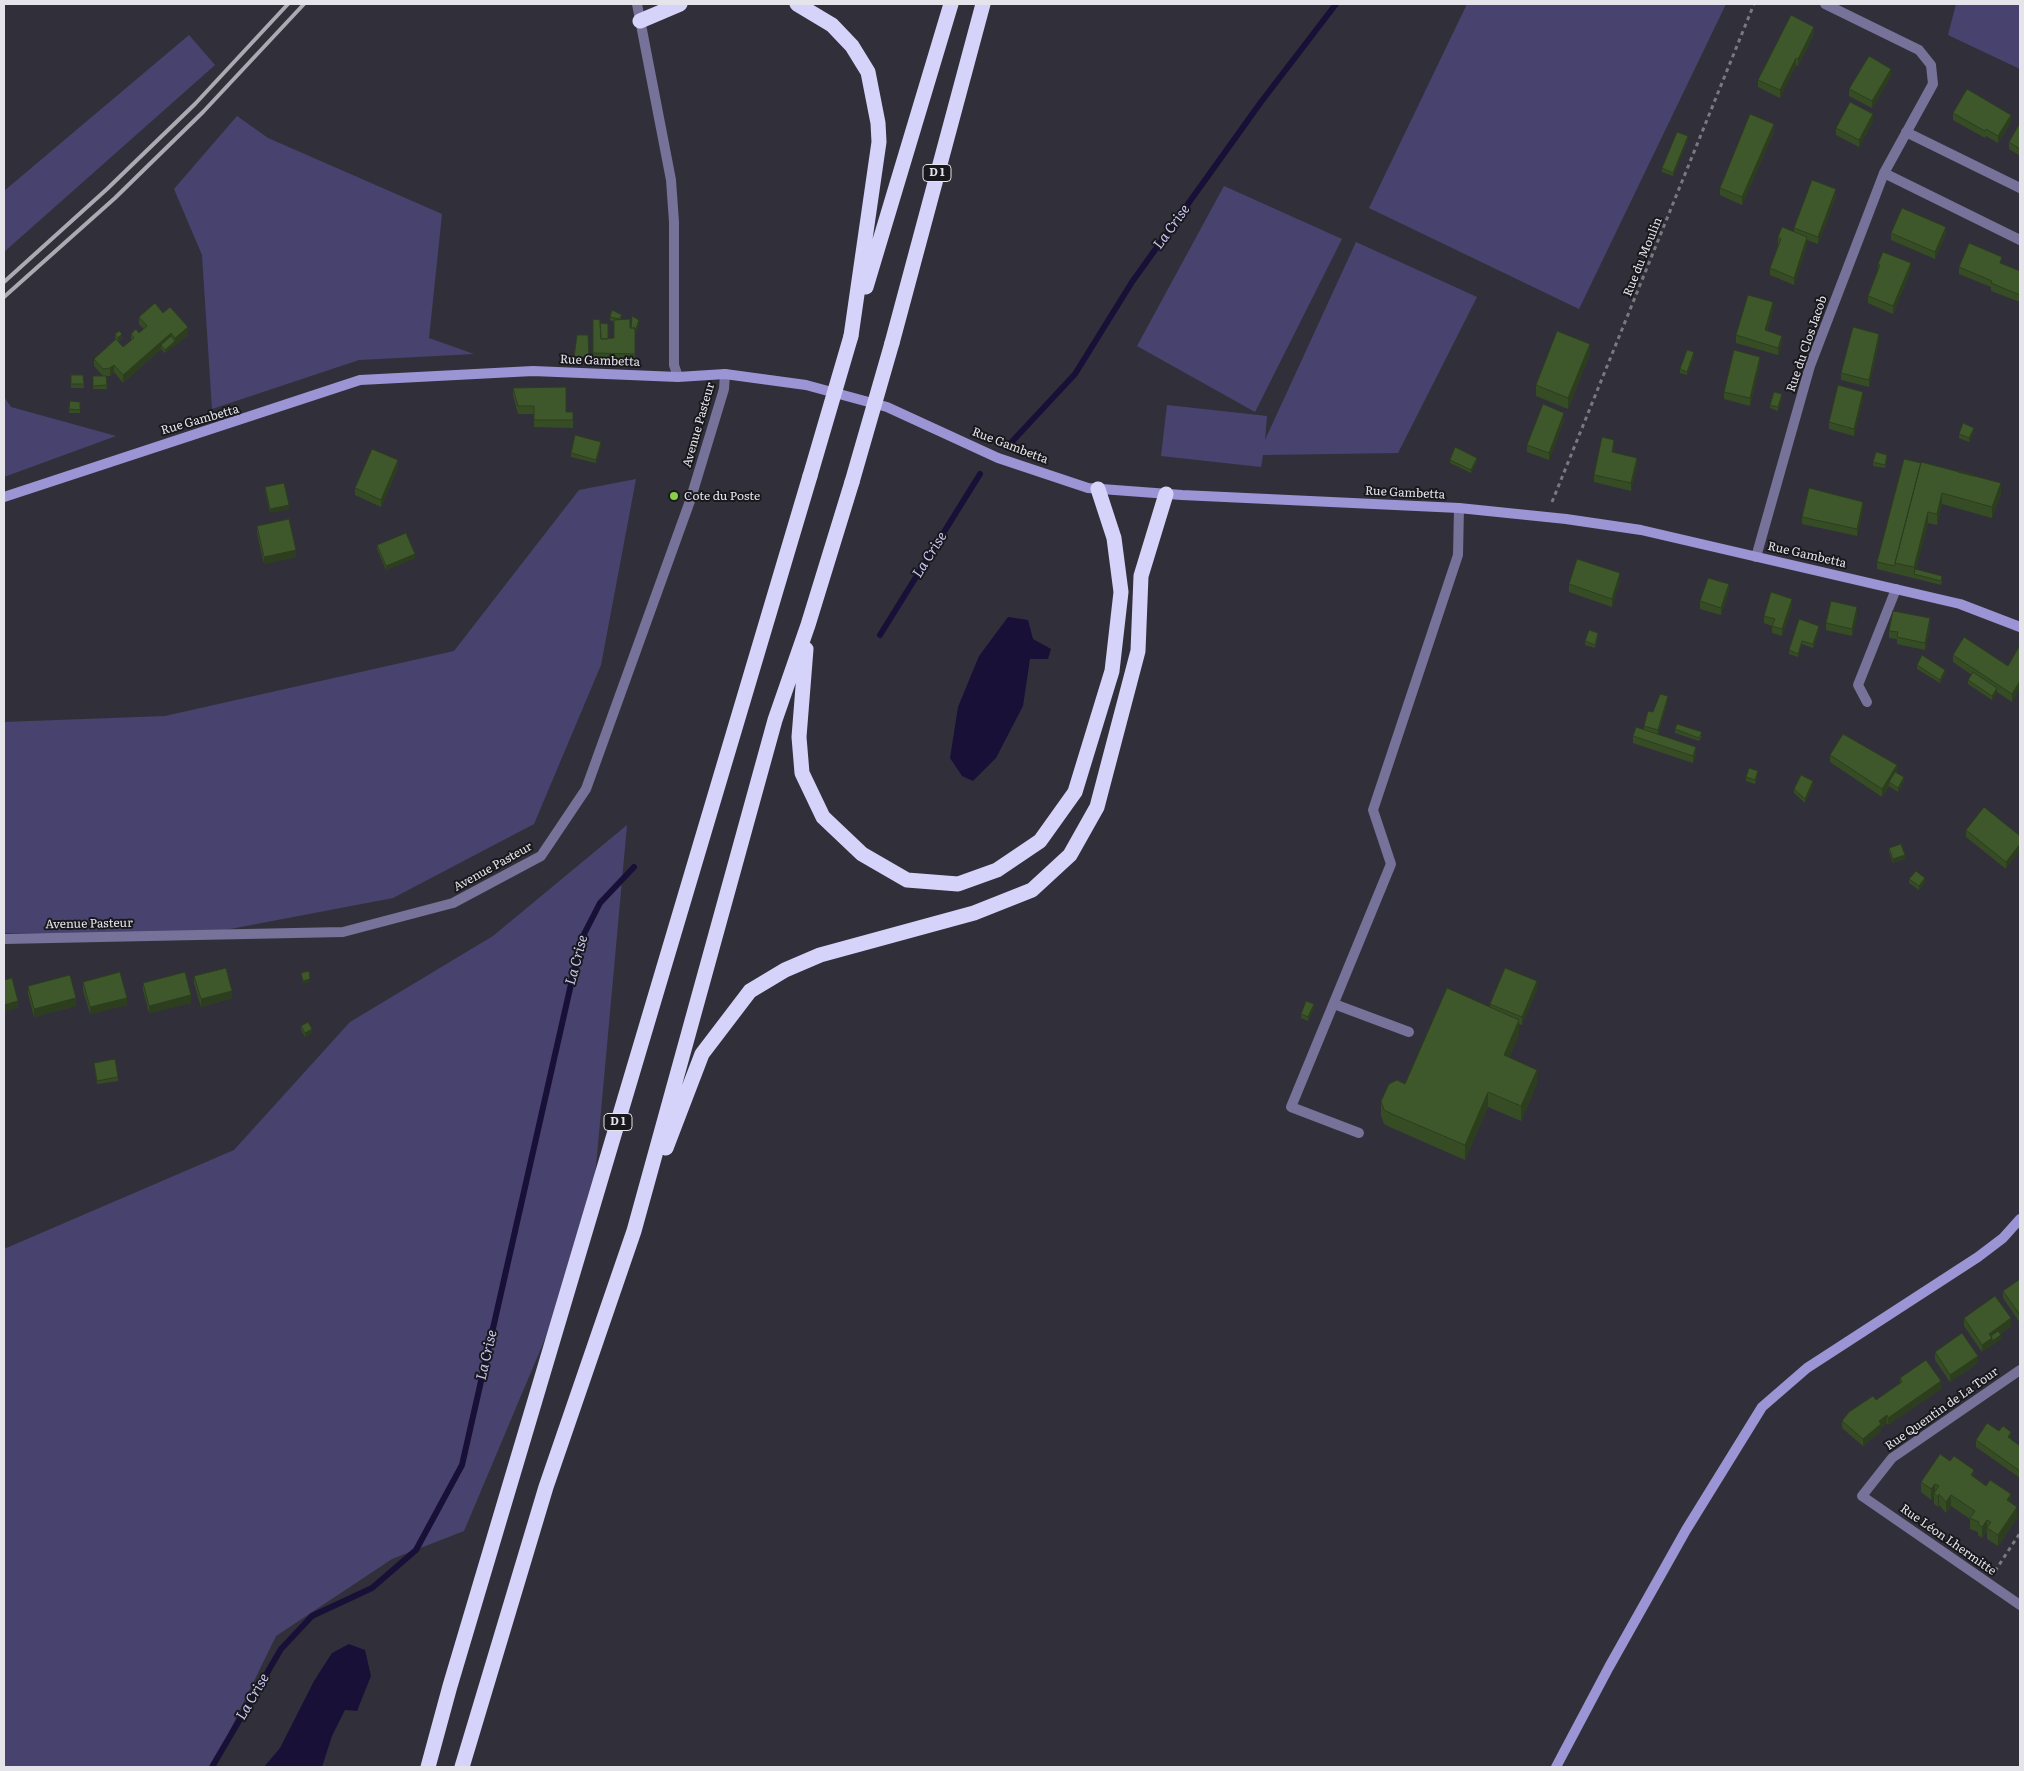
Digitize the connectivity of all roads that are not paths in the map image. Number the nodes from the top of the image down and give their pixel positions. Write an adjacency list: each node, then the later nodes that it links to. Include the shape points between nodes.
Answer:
1 (638, 4): 7 (street)
2 (680, 4): 7 (highway)
3 (797, 4): 12 (highway, via 832,25 852,46 868,72 878,123 879,142)
4 (951, 4): 12 (highway, D 1)
5 (983, 4): 21 (highway, D 1, bridge, via 892,343)
6 (1825, 4): 8 (street, Rue du Clos Jacob, via 1919,50 1931,65 1932,84)
7 (640, 20): 14 (street, via 671,180 674,365)
8 (1906, 132): 9 (street, Rue du Clos Jacob); 10 (street)
9 (1884, 173): 11 (street); 19 (street, Rue du Clos Jacob, via 1810,366)
10 (2020, 188)
11 (2020, 240)
12 (851, 336): 33 (highway, D 1, bridge)
13 (725, 374): 14 (street, Rue Gambetta); 15 (street, Rue Gambetta, via 806,385 887,407 998,458); 24 (street, Avenue Pasteur, via 724,389 690,501 586,789 541,856 453,903 343,932)
14 (678, 377): 17 (street, Rue Gambetta, via 533,371 360,380)
15 (1098, 489): 16 (street, Rue Gambetta); 21 (highway, via 1114,538 1121,592 1112,671 1075,792 1040,841 997,870 958,884 907,880 862,854 823,817 802,773 799,737)
16 (1166, 494): 18 (street, Rue Gambetta); 29 (highway, via 1141,576 1138,651 1097,807 1070,856 1032,890 974,913 820,955 785,970 750,991 702,1054)
17 (4, 497)
18 (1459, 508): 19 (street, Rue Gambetta, via 1641,530); 25 (street, via 1458,555 1373,810 1391,864)
19 (1756, 557): 20 (street, Rue Gambetta)
20 (1896, 589): 22 (street, Rue Gambetta, via 1960,604); 23 (street, via 1858,685)
21 (808, 625): 29 (highway, D 1, via 775,720)
22 (2020, 627)
23 (1867, 702)
24 (4, 939)
25 (1334, 1004): 26 (street); 27 (street, via 1291,1107)
26 (1409, 1032)
27 (1359, 1133)
28 (2020, 1219): 35 (street, via 2003,1238 1978,1257 1807,1368 1762,1407 1681,1539)
29 (634, 1231): 34 (highway, D 1, via 546,1487)
30 (2020, 1370): 31 (street, Rue Quentin de La Tour, via 1892,1458)
31 (1862, 1496): 32 (street, Rue Léon Lhermitte)
32 (2020, 1604)
33 (428, 1767)
34 (462, 1767)
35 (1556, 1767)

